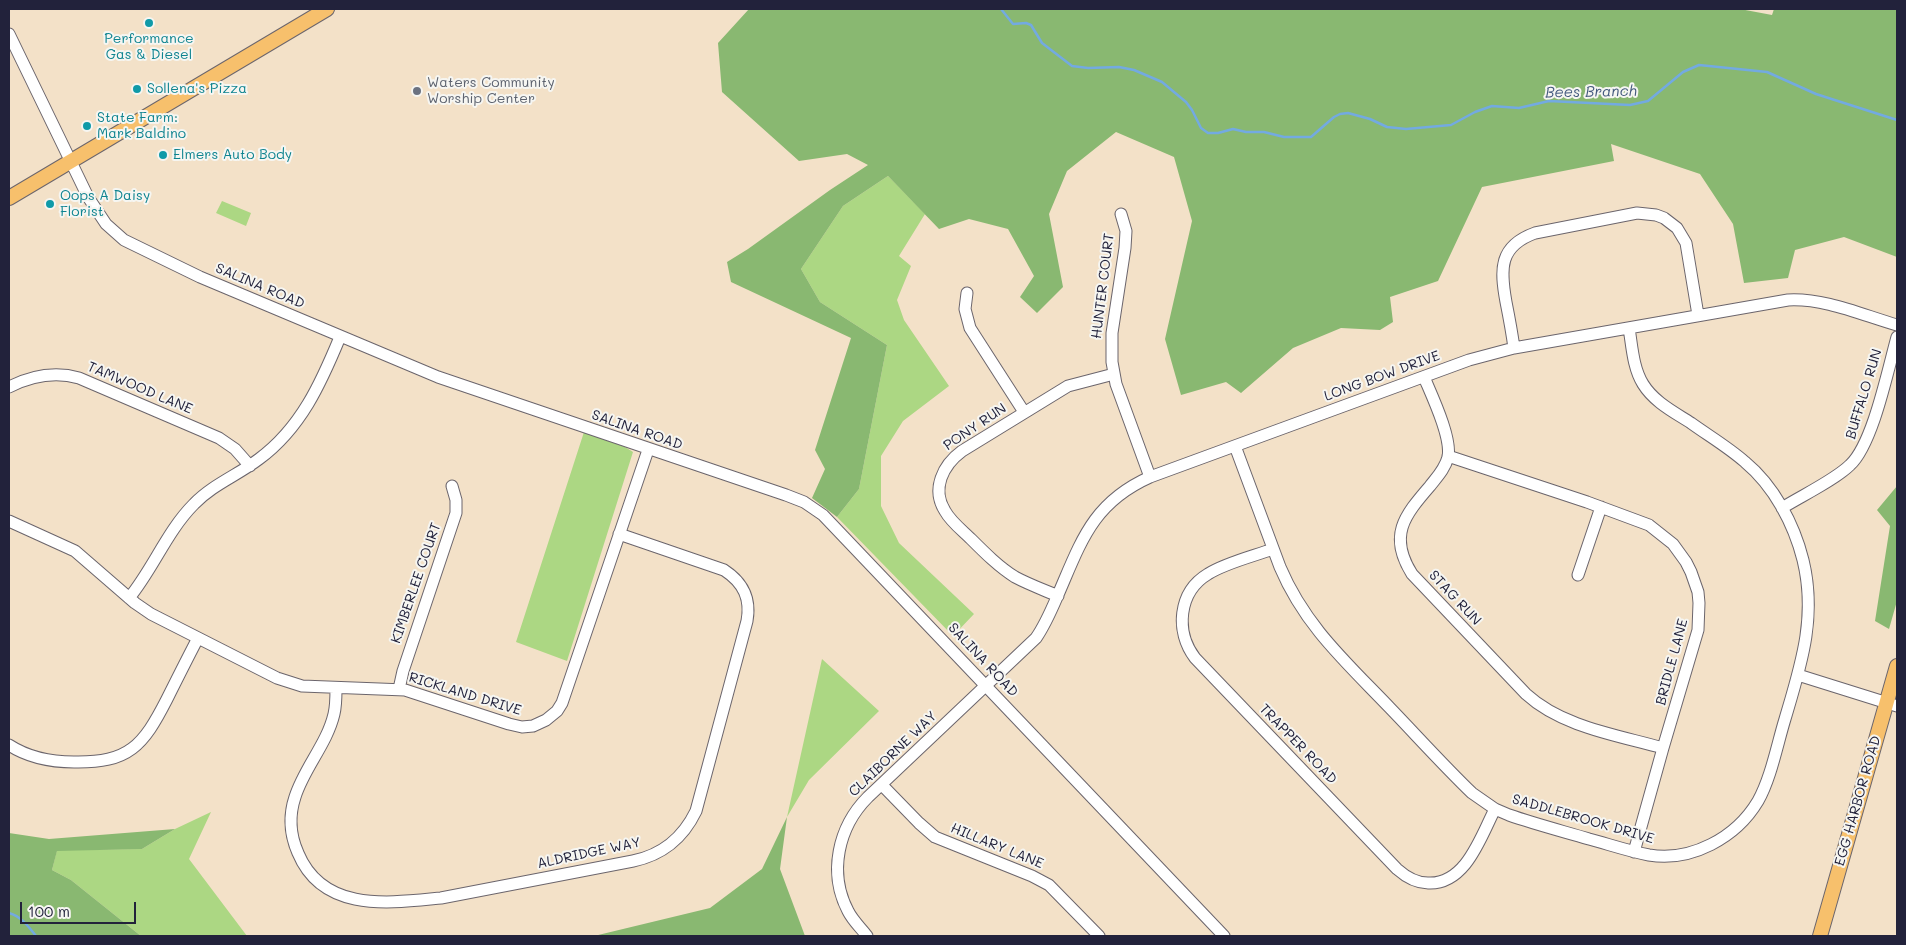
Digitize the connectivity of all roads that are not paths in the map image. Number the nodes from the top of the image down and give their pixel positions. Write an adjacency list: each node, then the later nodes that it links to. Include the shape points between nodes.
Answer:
1 (327, 9): 3 (main road)
2 (9, 34): 3 (street, SALINA ROAD)
3 (70, 161): 4 (main road); 10 (street, SALINA ROAD, via 98,214 124,240 200,277)
4 (9, 198)
5 (1121, 214): 13 (street, HUNTER COURT, via 1126,231 1112,333)
6 (967, 293): 16 (street, via 970,328)
7 (1698, 315): 8 (street, LONG BOW DRIVE, via 1798,299 1828,304); 9 (street, LONG BOW DRIVE); 12 (street, via 1682,234 1664,218 1637,213 1535,232 1514,245 1502,272)
8 (1897, 325)
9 (1629, 328): 12 (street, LONG BOW DRIVE); 24 (street, SADDLEBROOK DRIVE, via 1636,368 1647,390 1660,403 1744,461 1766,484)
10 (340, 337): 18 (street, SALINA ROAD, via 438,377); 20 (street, via 304,412 280,440)
11 (1897, 337): 24 (street, BUFFALO RUN, via 1870,432 1860,455 1844,470)
12 (1514, 348): 14 (street, LONG BOW DRIVE, via 1485,354)
13 (1114, 374): 16 (street, PONY RUN, via 1068,386); 21 (street, HUNTER COURT)
14 (1424, 377): 17 (street, LONG BOW DRIVE); 19 (street, via 1446,435)
15 (9, 387): 20 (street, TAMWOOD LANE, via 40,375 79,378 219,438 236,449)
16 (1024, 412): 29 (street, PONY RUN, via 949,461 939,483 940,499 952,520 1001,567)
17 (1235, 446): 21 (street, LONG BOW DRIVE); 27 (street, SADDLEBROOK DRIVE)
18 (648, 450): 26 (street, RICKLAND DRIVE); 34 (street, SALINA ROAD, via 786,495 814,508)
19 (1448, 456): 23 (street, BRIDLE LANE); 39 (street, STAG RUN, via 1440,474 1409,511 1403,525 1401,548 1412,574 1540,706 1578,724)
20 (250, 466): 30 (street, via 209,492 189,510)
21 (1150, 477): 29 (street, LONG BOW DRIVE, via 1117,496 1094,519)
22 (452, 486): 36 (street, KIMBERLEE COURT, via 456,513)
23 (1600, 507): 28 (street); 39 (street, BRIDLE LANE, via 1642,522 1665,536 1686,562 1698,592 1700,613 1696,640)
24 (1782, 508): 33 (street, SADDLEBROOK DRIVE, via 1799,546 1808,590 1808,630)
25 (9, 520): 30 (street, RICKLAND DRIVE, via 75,551)
26 (619, 534): 35 (street, ALDRIDGE WAY, via 724,570 742,586 749,606 696,811 679,837 660,852 633,861 441,898 371,902 336,894 318,882 305,867 294,844 291,823 297,790 332,719); 36 (street, RICKLAND DRIVE, via 562,704 550,718 533,726 512,725)
27 (1273, 549): 41 (street, SADDLEBROOK DRIVE, via 1289,586 1318,632 1465,786); 41 (street, TRAPPER ROAD, via 1211,572 1194,586 1186,601 1182,620 1185,639 1195,658 1397,869 1412,880 1439,882 1452,877 1466,862)
28 (1578, 575)
29 (1058, 596): 34 (street, LONG BOW DRIVE, via 1036,638)
30 (129, 598): 31 (street, RICKLAND DRIVE, via 151,614)
31 (198, 638): 35 (street, RICKLAND DRIVE, via 287,682); 38 (street, via 152,728 124,754 102,761 58,762 29,755)
32 (1897, 666): 37 (main road, EGG HARBOR ROAD)
33 (1798, 675): 37 (street); 42 (street, SADDLEBROOK DRIVE, via 1763,792 1748,816 1732,832 1702,848 1660,856)
34 (986, 686): 40 (street, CLAIBORNE WAY); 43 (street, SALINA ROAD)
35 (336, 688): 36 (street, RICKLAND DRIVE)
36 (399, 689)
37 (1892, 704): 46 (main road, EGG HARBOR ROAD)
38 (9, 745)
39 (1662, 748): 42 (street, BRIDLE LANE)
40 (882, 785): 44 (street, CLAIBORNE WAY, via 860,804 849,820 838,857 838,880 844,902); 45 (street, HILLARY LANE, via 935,836 1049,885)
41 (1495, 809): 42 (street, SADDLEBROOK DRIVE, via 1521,820)
42 (1634, 852)
43 (1217, 934)
44 (867, 936)
45 (1099, 936)
46 (1820, 936)

